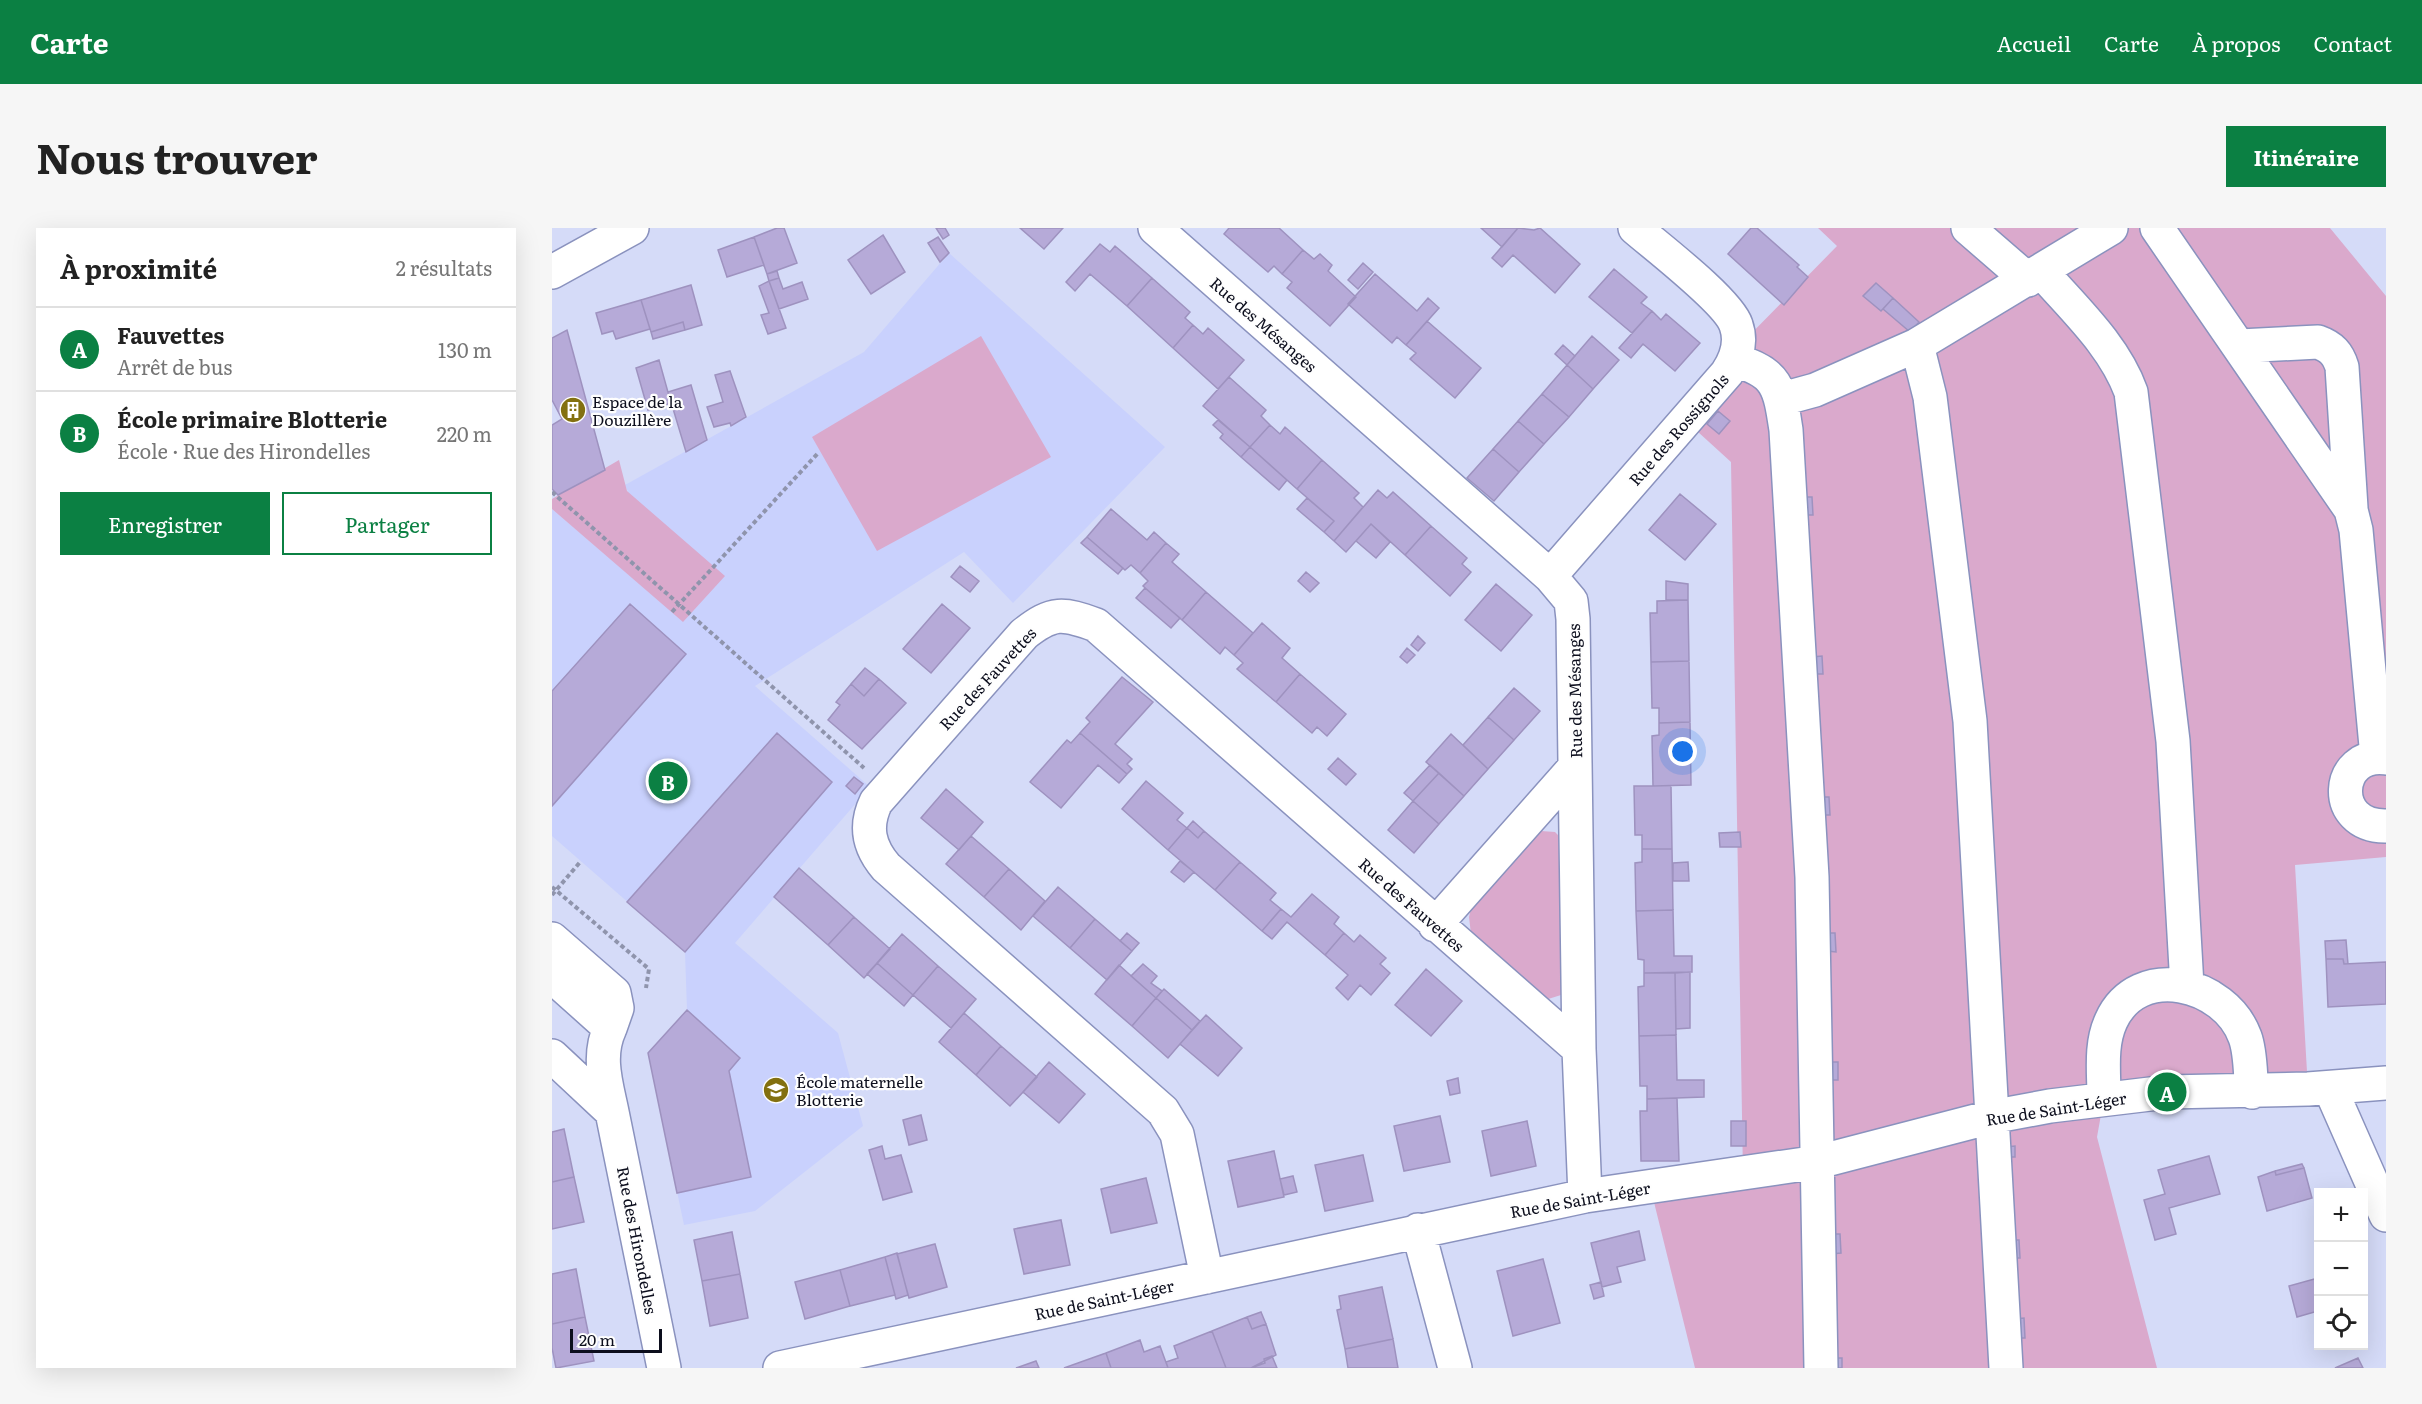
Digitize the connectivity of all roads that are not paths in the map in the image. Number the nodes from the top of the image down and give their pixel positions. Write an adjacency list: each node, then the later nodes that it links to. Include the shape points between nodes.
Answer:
1 (632, 228): 7 (street)
2 (1155, 228): 14 (street, Rue des Mésanges)
3 (1635, 228): 11 (street, Rue des Rossignols, via 1722,305 1735,322 1739,334)
4 (1968, 228): 8 (street)
5 (2111, 228): 8 (street)
6 (2157, 228): 10 (street)
7 (552, 272)
8 (2034, 275): 9 (street); 21 (street, via 2109,348 2124,371 2131,392 2173,741)
9 (1917, 345): 12 (street, via 1815,390); 30 (street, via 1930,397 1970,720)
10 (2240, 346): 13 (street); 13 (street, via 2318,342 2338,355)
11 (1735, 362): 12 (street, via 1768,374); 14 (street, Rue des Rossignols)
12 (1782, 399): 31 (street, via 1812,877)
13 (2351, 510): 15 (street)
14 (1550, 576): 16 (street, Rue des Mésanges, via 1571,601 1574,619)
15 (2382, 758): 17 (street, via 2362,761 2350,772 2345,788 2355,817 2369,825)
16 (1575, 767): 18 (street); 23 (street, Rue des Mésanges)
17 (2386, 826)
18 (1435, 925): 23 (street, Rue des Fauvettes); 35 (street, Rue des Fauvettes, via 1096,625 1067,614 1040,621 1024,634 876,802 868,828 876,854 886,867 1171,1121)
19 (552, 939): 22 (street, Rue des Hirondelles, via 614,993 617,1008)
20 (552, 976): 22 (street)
21 (2187, 986): 27 (street, via 2201,991 2231,1014 2245,1037); 28 (street, via 2148,986 2119,1009 2103,1046)
22 (610, 1028): 29 (street, Rue des Hirondelles, via 602,1064)
23 (1579, 1049): 32 (street, Rue des Mésanges)
24 (552, 1056): 29 (street)
25 (2386, 1083): 26 (street, Rue de Saint-Léger)
26 (2330, 1088): 27 (street, Rue de Saint-Léger); 33 (street)
27 (2252, 1092): 28 (street, Rue de Saint-Léger, via 2167,1092)
28 (2104, 1098): 30 (street, Rue de Saint-Léger)
29 (612, 1112): 36 (street, Rue des Hirondelles)
30 (1991, 1117): 31 (street, Rue de Saint-Léger); 40 (street)
31 (1818, 1162): 32 (street, Rue de Saint-Léger); 39 (street)
32 (1585, 1196): 34 (street, Rue de Saint-Léger)
33 (2386, 1215)
34 (1418, 1230): 35 (street, Rue de Saint-Léger); 38 (street)
35 (1207, 1277): 37 (street, Rue de Saint-Léger)
36 (664, 1368)
37 (780, 1368)
38 (1455, 1368)
39 (1821, 1368)
40 (2006, 1368)

